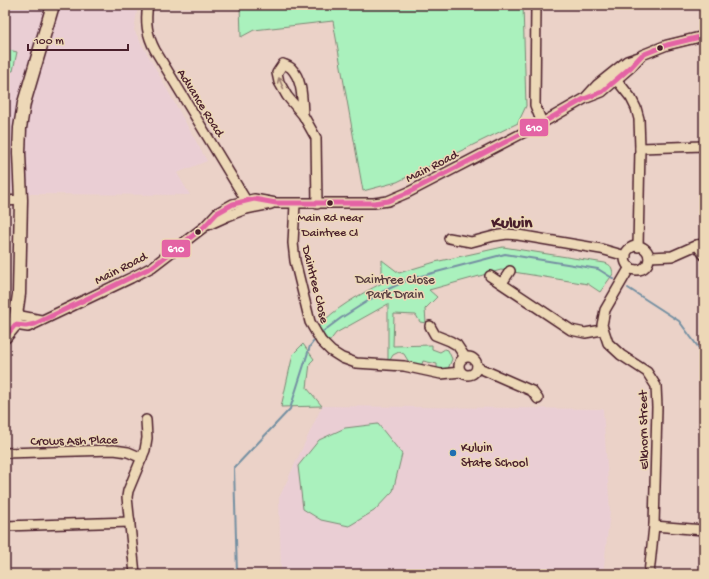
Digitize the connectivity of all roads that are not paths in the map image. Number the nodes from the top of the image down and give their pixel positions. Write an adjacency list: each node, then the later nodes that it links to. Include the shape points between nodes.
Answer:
1 (53, 5): 10 (main road, via 24,103 19,153)
2 (148, 5): 14 (street, Advance Road, via 146,20 149,40 244,197)
3 (536, 5): 7 (street, via 535,105)
4 (704, 36): 5 (street, Main Road, via 667,45 639,58 627,60)
5 (614, 77): 7 (street, Main Road, via 597,85 584,99); 9 (street, via 636,108)
6 (303, 115): 6 (street, one-way to 6, via 279,82 276,73 283,64 291,68 298,78); 13 (street, via 316,138)
7 (542, 123): 13 (street, Main Road, via 388,201)
8 (704, 146): 9 (street)
9 (640, 148): 17 (street)
10 (21, 200): 11 (street); 25 (main road, via 19,294)
11 (5, 201)
12 (294, 204): 13 (street, Main Road); 14 (street, Main Road, via 254,199); 31 (street, Daintree Close, via 295,261 310,322 321,341 336,355 356,363 404,366 441,374)
13 (317, 204)
14 (245, 205): 25 (street, Main Road, via 232,204 220,210 204,227 152,267 131,278 41,320)
15 (449, 238): 19 (street, via 471,242 500,235 518,235 601,249)
16 (701, 245): 18 (street); 20 (street, via 672,256)
17 (638, 247): 19 (street, via 630,249); 20 (street, via 645,250)
18 (704, 255)
19 (626, 256): 21 (street)
20 (649, 257): 21 (street, via 644,268)
21 (630, 268): 27 (street, via 605,310)
22 (510, 271): 24 (street)
23 (490, 276): 24 (street)
24 (502, 283): 27 (street, via 571,330)
25 (11, 320): 28 (main road)
26 (430, 326): 29 (street, via 435,335 457,345)
27 (602, 330): 38 (street, Elkhorn Street, via 608,343 620,355 647,372 656,386)
28 (5, 337)
29 (465, 357): 30 (street, via 474,358); 31 (street, via 459,363)
30 (477, 367): 31 (street, via 472,374 466,375); 32 (street, via 532,391)
31 (461, 372)
32 (538, 399)
33 (146, 420): 35 (street, via 146,444)
34 (5, 453): 35 (street, Crows Ash Place, via 114,450)
35 (142, 458): 36 (street, via 128,491)
36 (130, 522): 37 (street); 40 (street)
37 (5, 526)
38 (654, 526): 39 (street); 41 (street, Elkhorn Street)
39 (704, 530)
40 (135, 574)
41 (650, 574)

